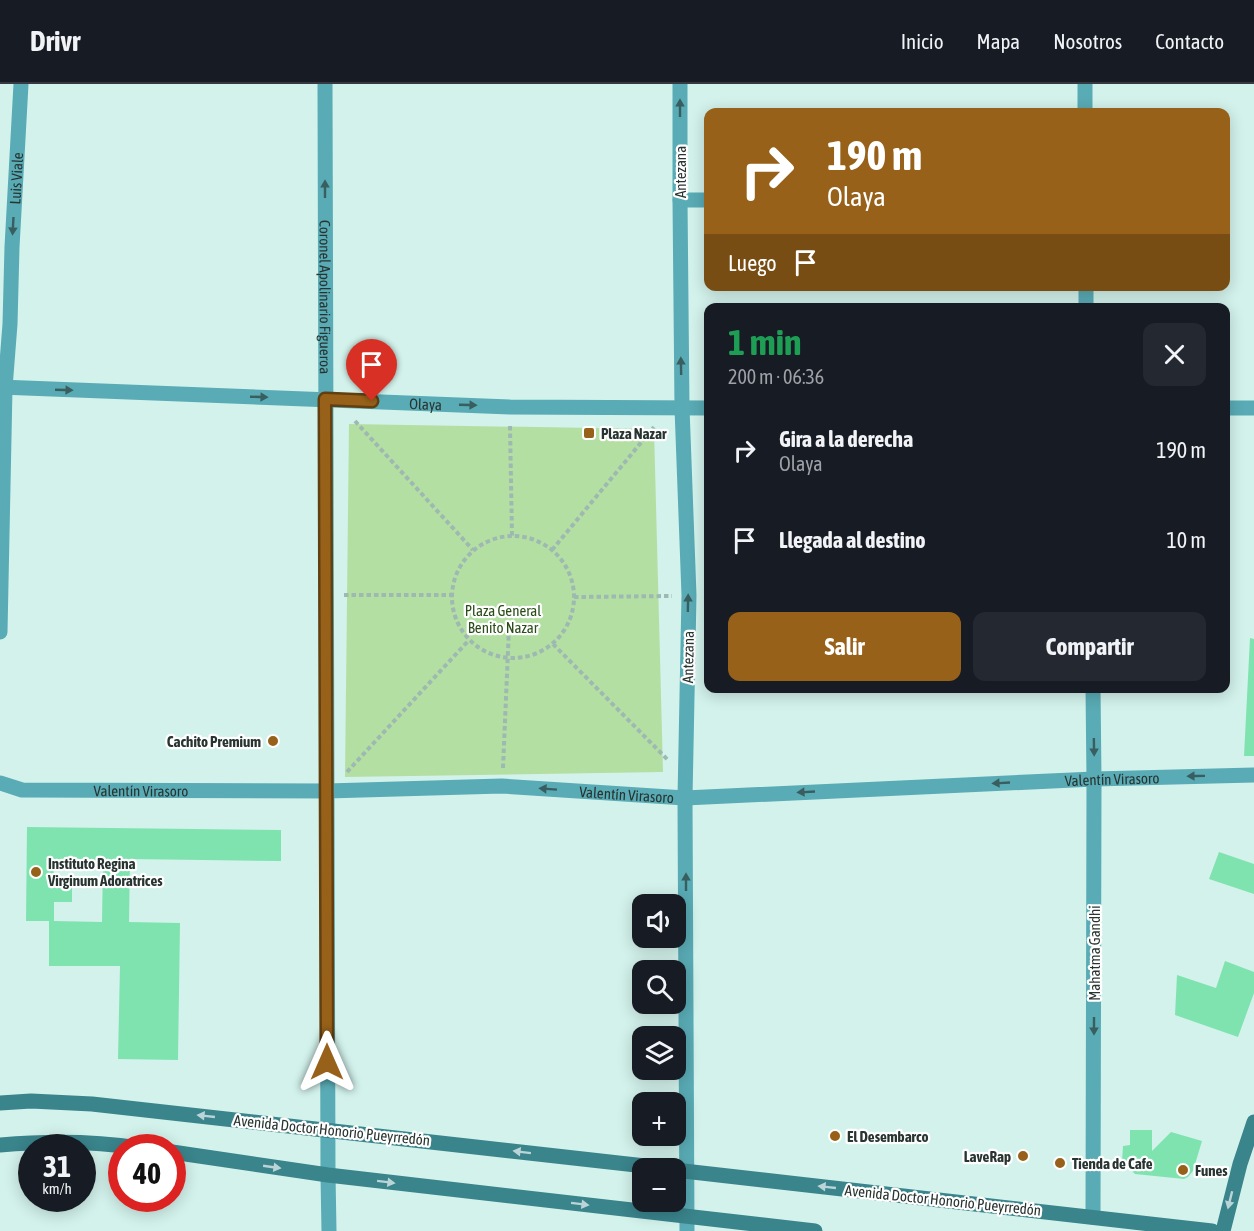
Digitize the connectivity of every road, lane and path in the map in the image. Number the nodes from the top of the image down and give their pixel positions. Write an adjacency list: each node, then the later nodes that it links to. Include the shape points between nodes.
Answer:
1 (21, 84): 8 (street, Luis Viale, one-way to 8, via 10,324)
2 (325, 84): 9 (street, Coronel Apolinario Figueroa, one-way to 2)
3 (680, 84): 6 (street, Antezana, one-way to 3)
4 (1085, 84): 5 (street)
5 (1085, 108)
6 (680, 200): 7 (street); 11 (street, Antezana, one-way to 6)
7 (704, 200)
8 (3, 387): 9 (street, Olaya, one-way to 9); 23 (street, Luis Viale)
9 (325, 399): 10 (street, Olaya, one-way to 10); 16 (path, via 349,415); 18 (street, Coronel Apolinario Figueroa)
10 (510, 407): 11 (street, Olaya); 15 (path)
11 (682, 408): 12 (street, Olaya); 17 (path, via 660,420); 20 (street, Antezana)
12 (704, 408)
13 (1230, 408): 14 (street)
14 (1254, 408)
15 (512, 536): 16 (path); 17 (path, via 530,538)
16 (473, 550): 19 (path, via 458,569)
17 (552, 550): 21 (path, via 568,571)
18 (326, 595): 19 (path); 32 (street, Coronel Apolinario Figueroa)
19 (452, 595): 24 (path, via 455,618)
20 (689, 595): 21 (path); 33 (street, Antezana, one-way to 20)
21 (574, 597): 25 (path, via 570,617)
22 (509, 628): 26 (path)
23 (0, 632)
24 (469, 639): 26 (path, via 486,652); 32 (path, via 350,770)
25 (552, 644): 26 (path, via 532,655); 33 (path, via 676,768)
26 (508, 658): 31 (path)
27 (1093, 693): 29 (street, Mahatma Gandhi, one-way to 29)
28 (1254, 775): 29 (street, Valentín Virasoro, one-way to 29)
29 (1094, 778): 33 (street, Valentín Virasoro, one-way to 33); 44 (street, Mahatma Gandhi, one-way to 44)
30 (0, 783): 32 (street, Valentín Virasoro, via 22,790)
31 (502, 786): 32 (street, Valentín Virasoro); 33 (street, Valentín Virasoro, one-way to 31)
32 (327, 790): 36 (street, Coronel Apolinario Figueroa)
33 (685, 798): 40 (street, Antezana, one-way to 33)
34 (0, 1103): 36 (main road, Avenida Doctor Honorio Pueyrredón, one-way to 34, via 92,1104)
35 (1253, 1127): 49 (main road, one-way to 49)
36 (327, 1130): 41 (main road, Avenida Doctor Honorio Pueyrredón, one-way to 36); 43 (street, Coronel Apolinario Figueroa)
37 (108, 1143): 38 (main road)
38 (0, 1145)
39 (186, 1154): 43 (main road, one-way to 43)
40 (681, 1158)
41 (632, 1164)
42 (686, 1172): 44 (main road, Avenida Doctor Honorio Pueyrredón, one-way to 42)
43 (328, 1175): 45 (main road, one-way to 45); 46 (street, Coronel Apolinario Figueroa)
44 (1093, 1217): 48 (main road, Avenida Doctor Honorio Pueyrredón)
45 (687, 1224): 47 (main road)
46 (329, 1231)
47 (814, 1231)
48 (1212, 1231)
49 (1223, 1231)

